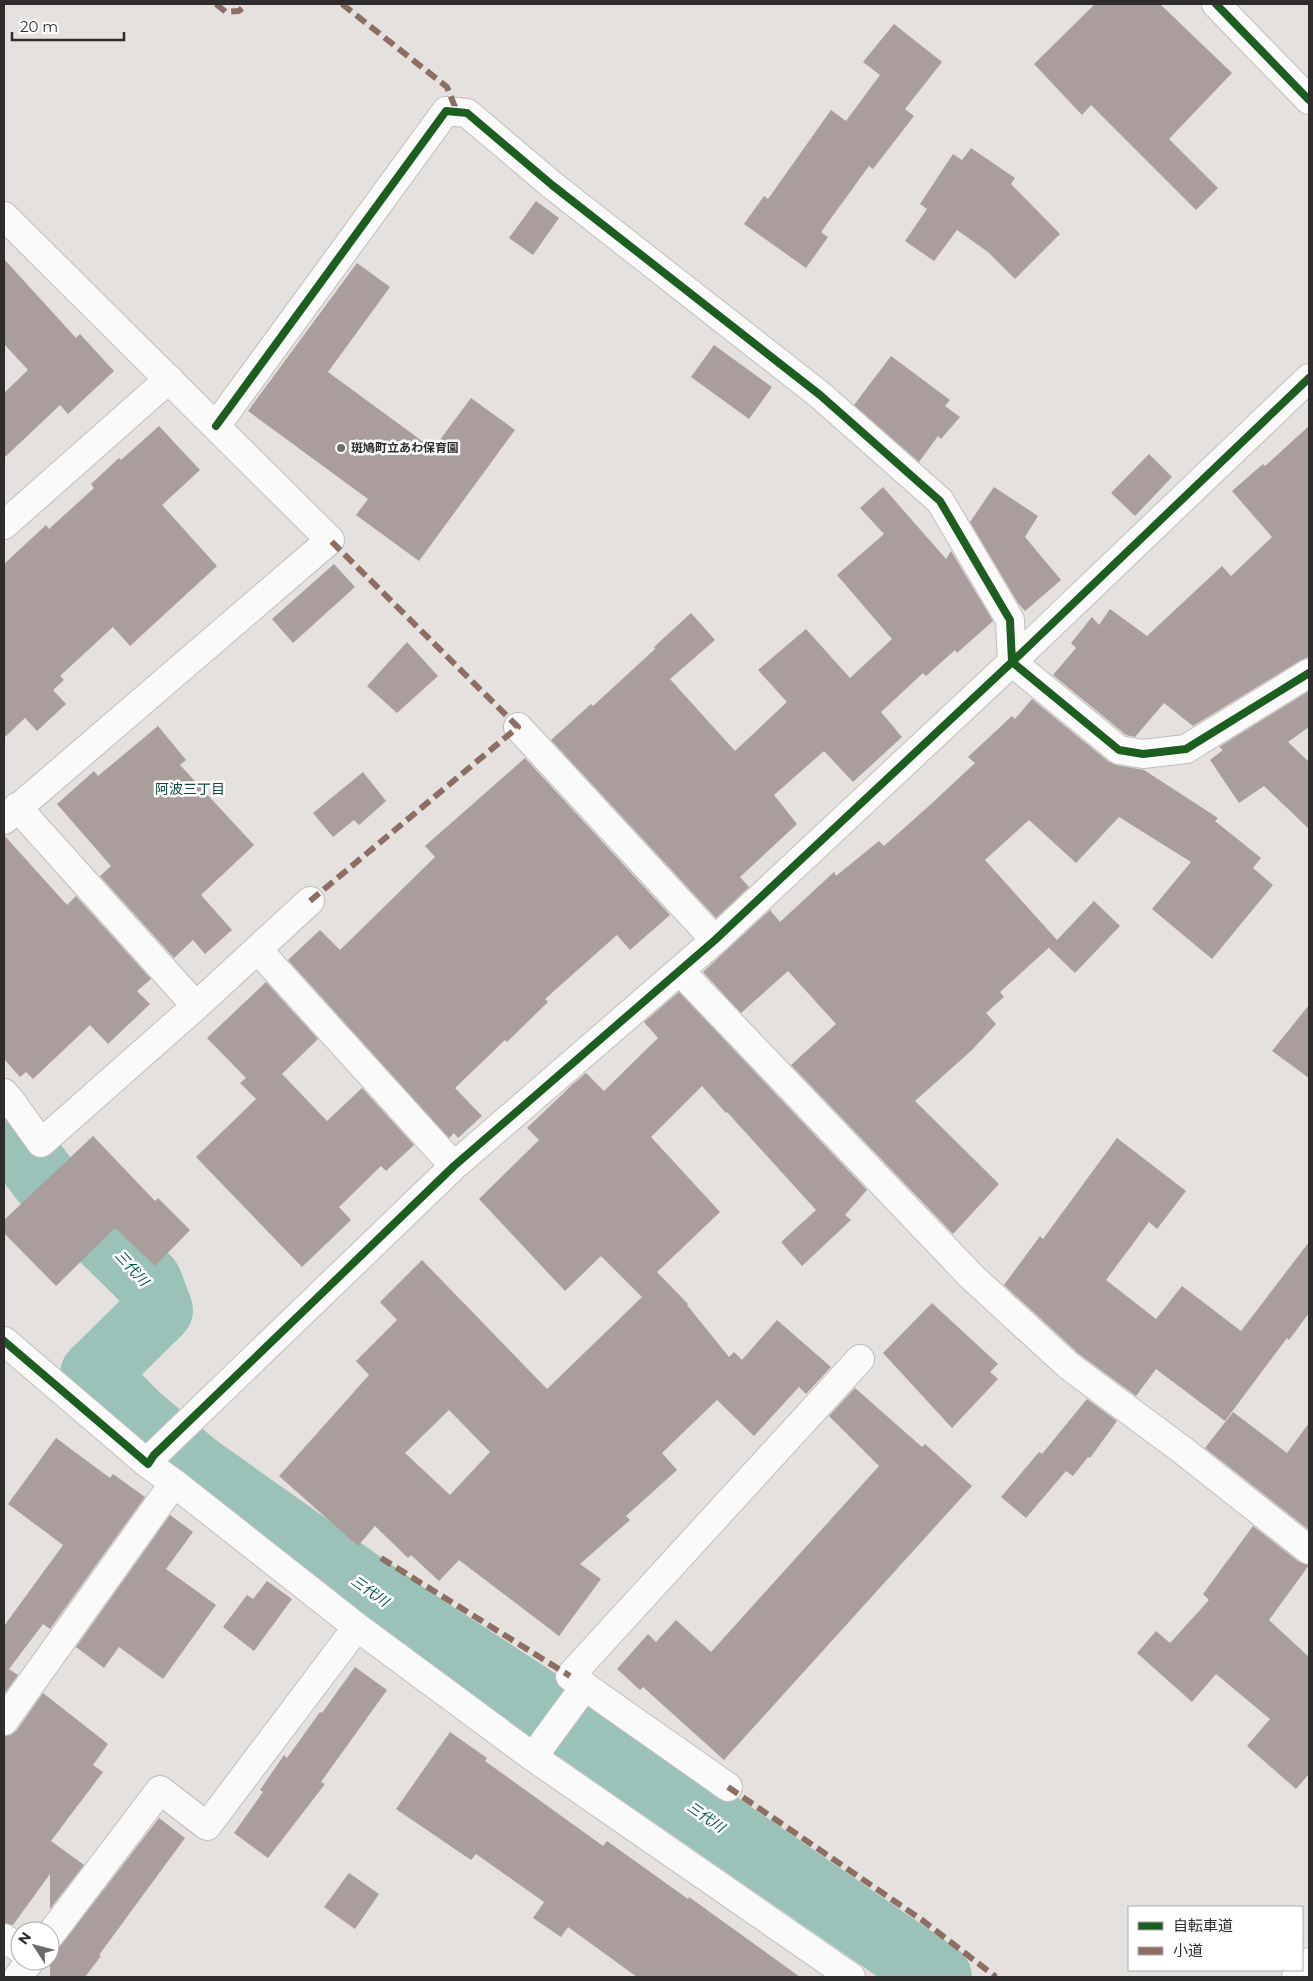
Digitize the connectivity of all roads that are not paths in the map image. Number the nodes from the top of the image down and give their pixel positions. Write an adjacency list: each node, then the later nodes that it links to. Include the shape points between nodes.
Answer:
1 (1216, 4): 2 (street)
2 (1309, 100)
3 (6, 223): 5 (street)
4 (1309, 378): 8 (street)
5 (168, 379): 6 (street); 7 (street)
6 (216, 426): 8 (street, via 446,111 467,113 552,185 820,395 940,501 1010,620); 11 (street, via 330,540)
7 (4, 525)
8 (1012, 662): 9 (street, via 1119,750 1143,754 1186,749); 13 (street)
9 (1309, 674)
10 (518, 727): 13 (street)
11 (10, 814): 16 (street)
12 (310, 901): 14 (street)
13 (715, 940): 15 (street)
14 (258, 950): 16 (street); 18 (street)
15 (680, 970): 18 (street); 23 (street, via 971,1276 1069,1366)
16 (196, 1006): 17 (street, via 41,1143)
17 (4, 1093)
18 (454, 1166): 21 (street)
19 (4, 1341): 21 (street)
20 (860, 1359): 25 (street, via 570,1676)
21 (151, 1460): 22 (street)
22 (174, 1483): 24 (street); 26 (street)
23 (1309, 1550)
24 (357, 1626): 27 (street); 29 (street, via 207,1826 160,1790)
25 (578, 1695): 27 (street); 28 (street)
26 (4, 1721)
27 (539, 1749): 30 (street)
28 (728, 1786)
29 (60, 1922)
30 (851, 1977)

